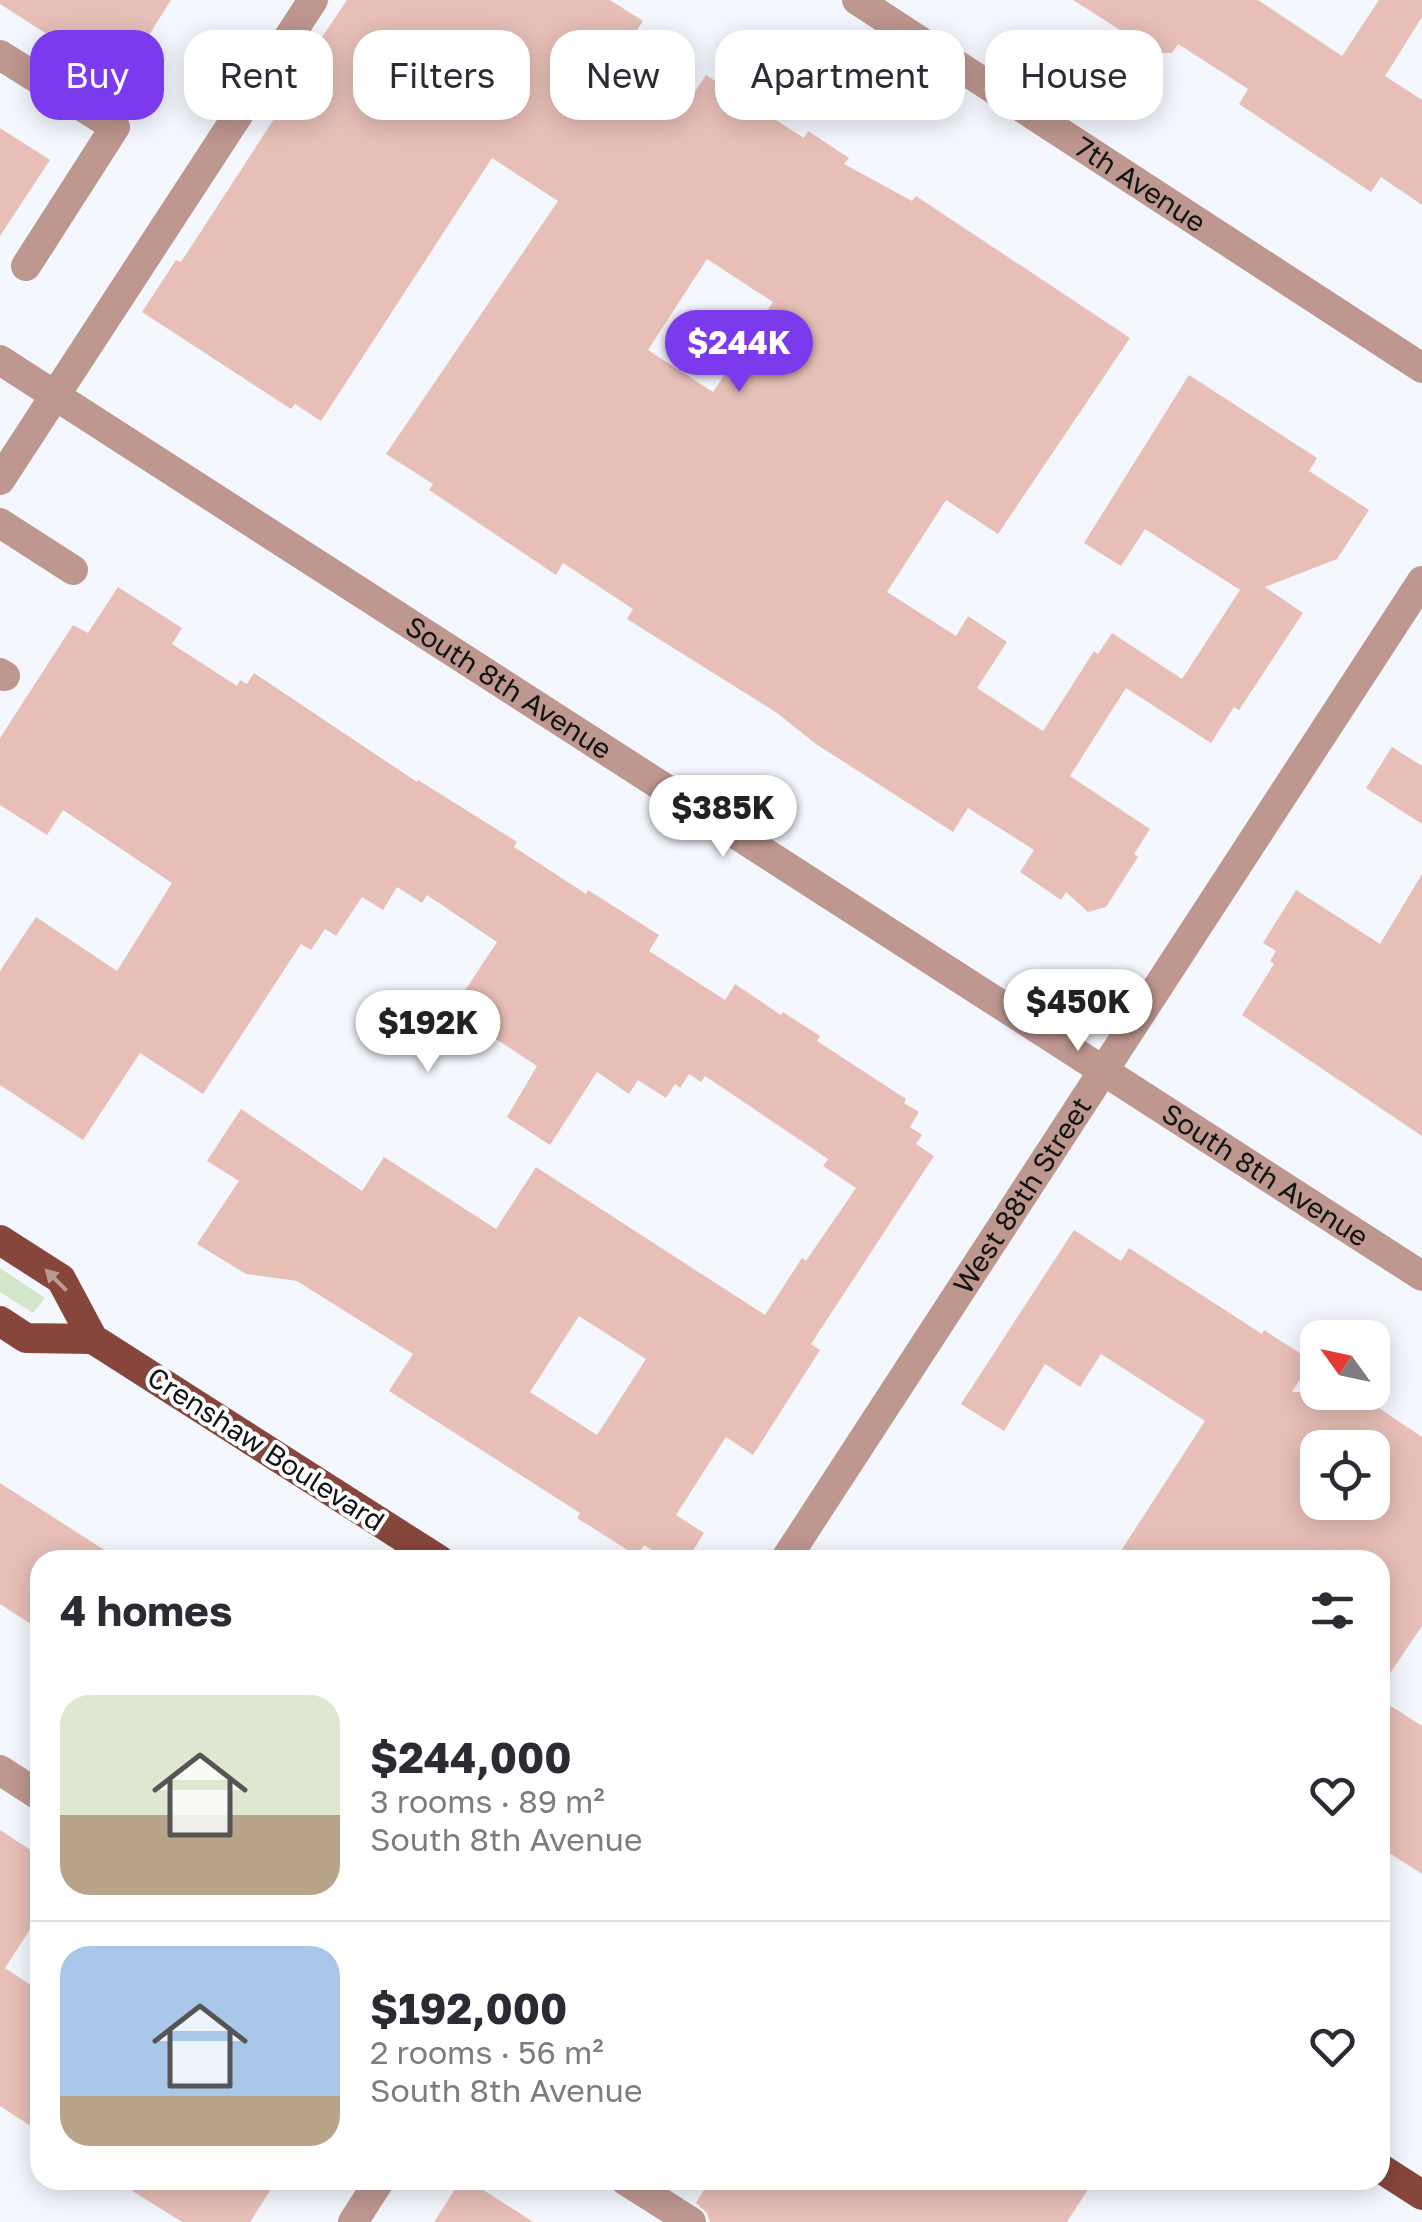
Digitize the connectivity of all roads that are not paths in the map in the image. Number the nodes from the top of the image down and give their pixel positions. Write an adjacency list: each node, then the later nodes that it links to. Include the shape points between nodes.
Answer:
1 (313, 0): 7 (street)
2 (857, 0): 6 (street, 7th Avenue)
3 (0, 55): 4 (street, via 115,128)
4 (26, 266)
5 (0, 360): 7 (street, South 8th Avenue)
6 (1422, 368)
7 (56, 394): 8 (street); 12 (street, South 8th Avenue)
8 (0, 480)
9 (0, 524): 10 (street)
10 (74, 570)
11 (1422, 581): 12 (street, West 88th Street)
12 (1104, 1070): 14 (street, South 8th Avenue); 18 (street, West 88th Street)
13 (0, 1240): 16 (main road, Crenshaw Boulevard, one-way to 13, via 61,1279)
14 (1422, 1276)
15 (0, 1321): 16 (main road, via 26,1338)
16 (93, 1338): 17 (main road, Crenshaw Boulevard)
17 (423, 1550)
18 (792, 1550)
19 (0, 1770): 20 (street)
20 (30, 1790)
21 (1390, 2174): 24 (main road)
22 (374, 2190): 25 (street)
23 (641, 2190): 26 (street)
24 (1422, 2195)
25 (353, 2222)
26 (691, 2222)

